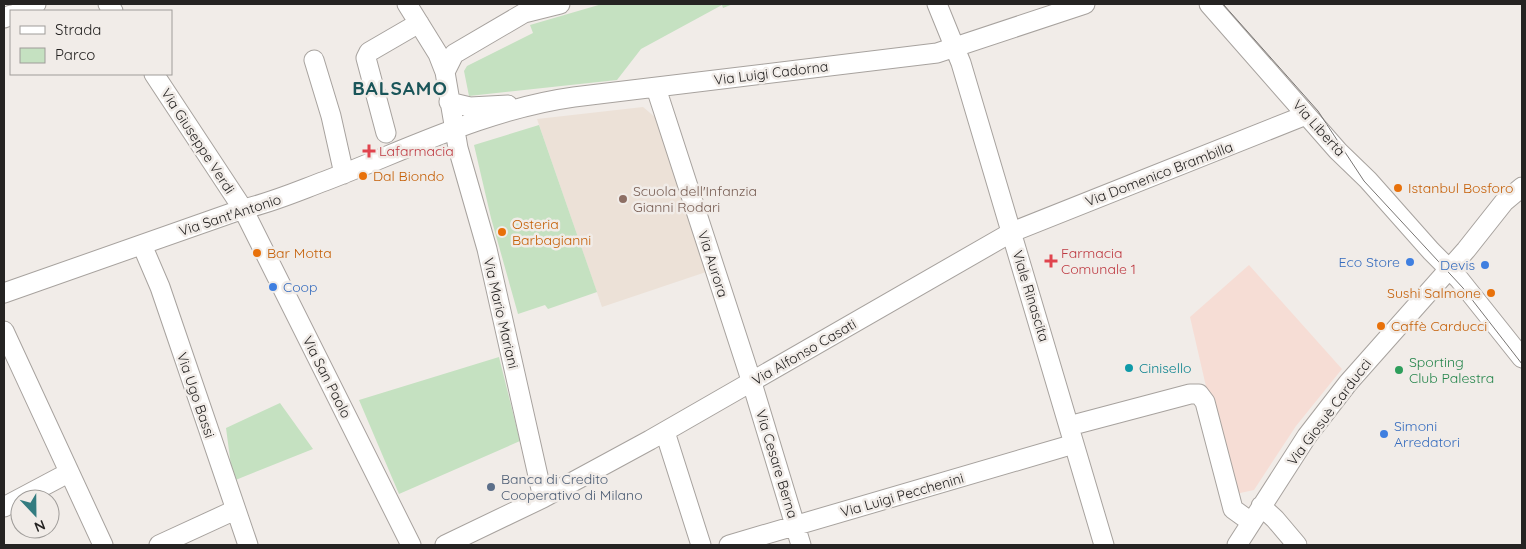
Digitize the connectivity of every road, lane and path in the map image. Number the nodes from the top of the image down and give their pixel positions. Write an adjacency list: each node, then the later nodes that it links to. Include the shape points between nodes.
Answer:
1 (36, 4): 7 (street)
2 (407, 4): 8 (street)
3 (560, 4): 10 (street, via 524,13)
4 (937, 4): 9 (street, Viale Rinascita)
5 (1085, 4): 9 (street, Via Luigi Cadorna)
6 (1209, 4): 16 (street, Via Libertà)
7 (22, 10)
8 (419, 23): 10 (street); 18 (street, via 369,52 366,58)
9 (956, 48): 13 (street, Via Luigi Cadorna, via 938,53); 22 (street, Viale Rinascita)
10 (446, 54): 14 (street, Via Mario Mariani)
11 (314, 60): 19 (street)
12 (155, 75): 21 (street, Via Giuseppe Verdi)
13 (656, 88): 15 (street, Via Luigi Cadorna); 28 (street, Via Aurora)
14 (449, 102): 15 (street, via 470,107); 17 (street, Via Mario Mariani)
15 (530, 104): 17 (street, Via Luigi Cadorna)
16 (1306, 115): 22 (street, Via Domenico Brambilla); 24 (street, Via Libertà)
17 (454, 130): 19 (street, Via Sant'Antonio); 33 (street, Via Mario Mariani, via 487,249)
18 (386, 133)
19 (344, 174): 21 (street, Via Sant'Antonio, via 280,199)
20 (1522, 187): 24 (street, Via Giosuè Carducci, via 1504,202)
21 (243, 209): 23 (street, Via Sant'Antonio); 42 (street, Via San Paolo)
22 (1012, 232): 28 (street, Via Alfonso Casati); 29 (street, Viale Rinascita)
23 (142, 245): 25 (street, Via Sant'Antonio); 36 (street, Via Ugo Bassi, via 207,404)
24 (1449, 269): 27 (street, Via Libertà); 34 (street, Via Giosuè Carducci, via 1348,382 1307,436)
25 (4, 293)
26 (4, 331): 32 (street)
27 (1522, 358)
28 (752, 383): 30 (street, Via Alfonso Casati); 38 (street, Via Cesare Berna)
29 (1069, 426): 31 (street, Viale Rinascita); 37 (street, via 1199,394 1205,402 1233,509)
30 (665, 432): 33 (street, Via Alfonso Casati); 44 (street)
31 (1074, 444): 38 (street, Via Luigi Pecchenini); 47 (street, Viale Rinascita)
32 (68, 473): 35 (street); 39 (street)
33 (543, 498): 43 (street, Via Alfonso Casati)
34 (1261, 506): 37 (street, Via Giosuè Carducci); 49 (street)
35 (4, 507)
36 (235, 510): 40 (street); 41 (street, Via Ugo Bassi)
37 (1251, 522): 48 (street, Via Giosuè Carducci)
38 (796, 526): 45 (street, Via Luigi Pecchenini); 46 (street, Via Cesare Berna)
39 (103, 545)
40 (159, 545)
41 (248, 545)
42 (411, 545)
43 (446, 545)
44 (701, 545)
45 (729, 545)
46 (801, 545)
47 (1104, 545)
48 (1237, 545)
49 (1297, 545)

